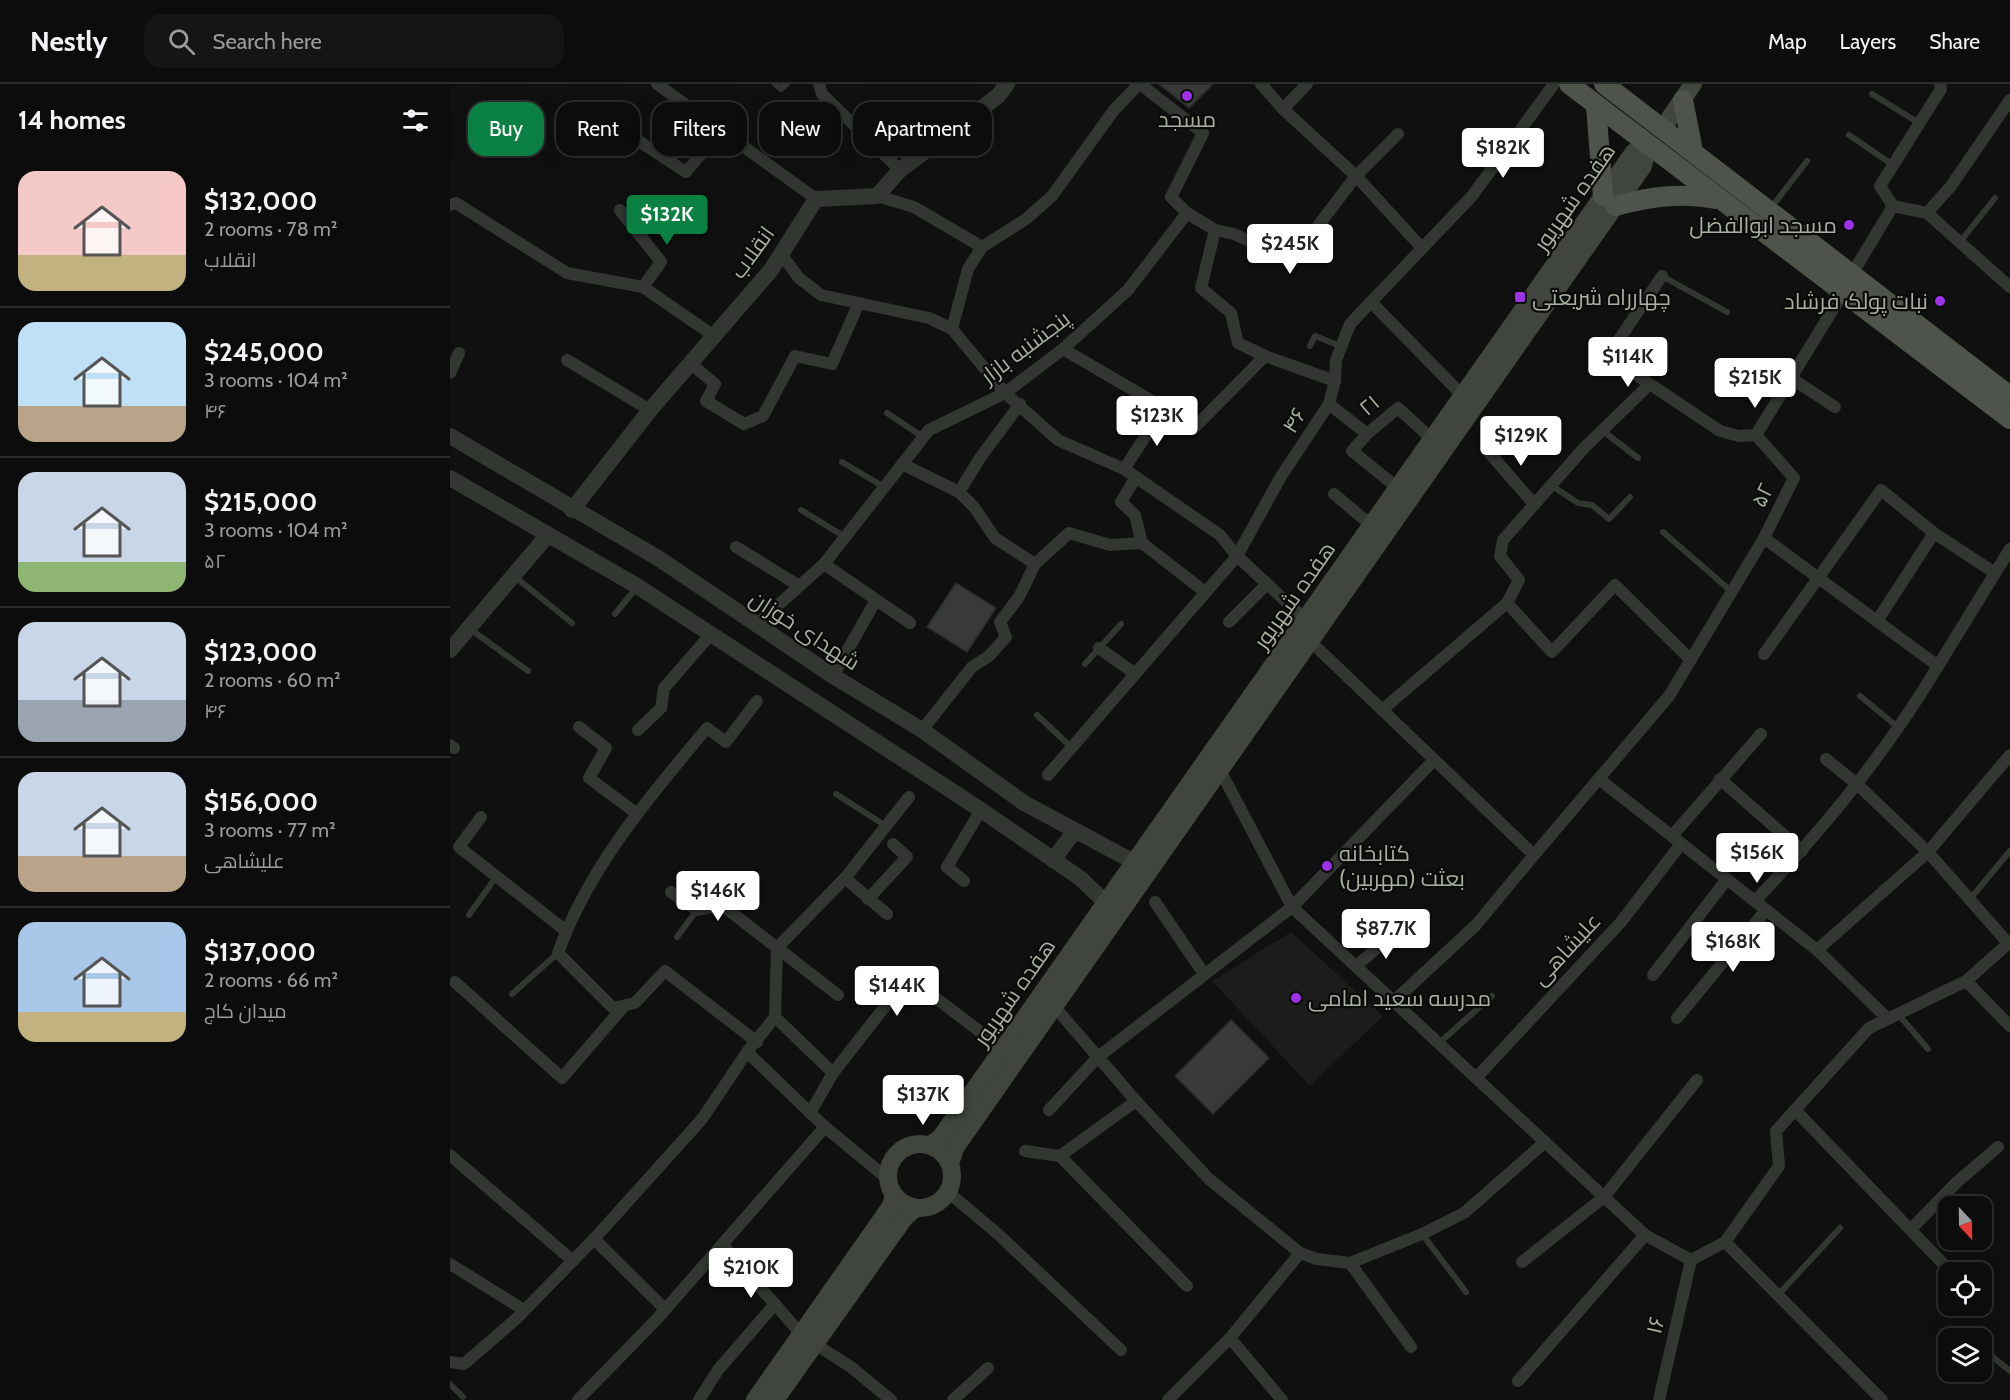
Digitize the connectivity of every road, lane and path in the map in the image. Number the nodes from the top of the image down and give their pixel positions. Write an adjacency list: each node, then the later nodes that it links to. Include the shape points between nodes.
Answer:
1 (657, 84): 15 (street)
2 (775, 84): 3 (lane, via 781,89)
3 (787, 84)
4 (819, 84): 30 (street, via 822,94)
5 (1007, 84): 30 (street, via 998,96)
6 (1139, 84): 41 (street, via 1203,133 1172,197); 45 (street, via 1114,110 1052,196 1026,219)
7 (1261, 84): 18 (street)
8 (1307, 84): 18 (street)
9 (1554, 84): 46 (street, via 1472,196)
10 (1569, 84): 17 (main road)
11 (1604, 84): 20 (main road)
12 (1940, 84): 19 (street, via 1941,89)
13 (1688, 92): 20 (main road); 25 (main road)
14 (1872, 94): 19 (lane)
15 (682, 102)
16 (2009, 103): 42 (street, via 1951,186)
17 (1596, 105): 23 (main road); 36 (main road)
18 (1283, 109): 31 (street)
19 (1919, 123): 29 (street)
20 (1663, 128): 23 (main road); 25 (main road)
21 (1398, 134): 31 (street)
22 (1849, 135): 29 (lane)
23 (1648, 144): 35 (main road); 36 (main road, هفده شهریور, via 1643,166)
24 (747, 149): 34 (street)
25 (1693, 151): 40 (main road)
26 (662, 156): 27 (street, via 686,172)
27 (699, 156)
28 (1808, 161): 40 (lane)
29 (1893, 165): 38 (street, via 1880,186)
30 (900, 170): 32 (street)
31 (1356, 176): 43 (street, via 1292,260 1234,234); 46 (street)
32 (877, 196): 34 (street); 45 (street, via 914,207)
33 (1995, 198): 44 (lane)
34 (816, 199): 47 (street, انقلاب)
35 (1719, 199): 36 (main road, via 1698,195); 52 (main road)
36 (1609, 201): 71 (main road, هفده شهریور); 133 (main road, هفده شهریور)
37 (450, 205): 51 (street, via 456,203 567,273)
38 (1893, 206): 42 (street); 48 (street)
39 (620, 210): 51 (street, via 661,262)
40 (1769, 210): 48 (main road)
41 (1187, 213): 43 (street); 60 (street, پنجشنبه بازار, via 1128,290)
42 (1927, 213): 44 (street)
43 (1215, 230): 62 (street, via 1201,288 1231,314 1238,343)
44 (1959, 242): 50 (street)
45 (982, 247): 56 (street, via 968,269)
46 (1422, 248): 53 (street, ۴۶)
47 (781, 254): 54 (street, via 799,278 821,295); 57 (street, انقلاب)
48 (1852, 274): 70 (main road)
49 (1662, 276): 55 (lane); 68 (street, via 1618,341 1617,362)
50 (2008, 282)
51 (644, 287): 57 (street)
52 (1843, 293): 66 (street); 78 (main road)
53 (1371, 302): 59 (street, ۴۶, via 1350,324); 71 (street)
54 (858, 305): 56 (street, via 928,318); 64 (street, via 832,364 795,356 763,416 744,424 706,401 714,384)
55 (1726, 312)
56 (952, 329): 69 (street)
57 (714, 336): 64 (street, انقلاب)
58 (1310, 346): 59 (lane, via 1315,336)
59 (1343, 347): 67 (street, ۴۶, via 1336,360)
60 (1063, 349): 69 (street, پنجشنبه بازار); 75 (street)
61 (459, 353): 65 (street)
62 (1265, 356): 67 (street); 75 (street, via 1193,429 1186,429)
63 (567, 360): 76 (street)
64 (690, 363): 76 (street, انقلاب)
65 (450, 373)
66 (1791, 378): 74 (street); 81 (street)
67 (1335, 381): 73 (street, ۴۶)
68 (1650, 384): 79 (street); 81 (street, via 1720,431)
69 (1005, 393): 72 (street); 83 (street, پنجشنبه بازار, via 929,429)
70 (2010, 396)
71 (1464, 397): 84 (main road, هفده شهریور)
72 (1020, 404): 89 (street, via 1058,440); 95 (street)
73 (1329, 404): 80 (street, ۲۱); 110 (street, ۴۶, via 1280,478)
74 (1835, 406)
75 (1164, 408): 89 (street)
76 (650, 411): 99 (street, انقلاب)
77 (887, 413): 83 (lane)
78 (2010, 419)
79 (1603, 430): 86 (lane); 92 (street)
80 (1367, 435): 84 (street, ۲۱, via 1398,408); 94 (street, via 1352,451)
81 (1756, 435): 106 (street, ۵۲, via 1794,478)
82 (450, 436): 99 (street, شهدای خوزان)
83 (923, 437): 88 (street, پنجشنبه بازار)
84 (1433, 440): 94 (main road, هفده شهریور)
85 (1486, 449): 98 (street)
86 (1638, 458)
87 (842, 462): 93 (lane)
88 (902, 464): 93 (street, پنجشنبه بازار); 95 (street)
89 (1124, 469): 90 (street)
90 (1136, 477): 107 (street, via 1122,502 1134,515); 110 (street, via 1220,535)
91 (450, 478): 104 (street)
92 (1551, 485): 97 (lane, via 1578,503 1592,505 1609,519); 98 (street)
93 (884, 487): 105 (street, پنجشنبه بازار)
94 (1399, 489): 101 (main road, هفده شهریور)
95 (959, 492): 112 (street, via 995,538)
96 (1334, 494): 101 (street)
97 (1630, 497)
98 (1534, 504): 122 (street, via 1503,540 1500,556 1519,580)
99 (572, 510): 129 (street, شهدای خوزان, via 658,558)
100 (801, 510): 105 (lane)
101 (1372, 526): 124 (main road, هفده شهریور)
102 (1663, 532): 120 (lane)
103 (1934, 533): 113 (street); 115 (street, via 1881,490); 125 (street)
104 (548, 535): 114 (street); 118 (street)
105 (845, 537): 111 (street, پنجشنبه بازار)
106 (1764, 538): 115 (street); 120 (street)
107 (1142, 543): 112 (street, via 1110,545 1068,533); 119 (street)
108 (736, 548): 117 (street)
109 (2010, 549): 113 (street)
110 (1237, 556): 116 (street); 119 (street, ۴۶)
111 (825, 564): 117 (street, پنجشنبه بازار); 121 (street)
112 (1035, 564): 150 (street, via 1019,597 1000,622 1006,637 972,667)
113 (1995, 573): 139 (street)
114 (512, 575): 127 (lane); 131 (street)
115 (1817, 577): 125 (street); 136 (street)
116 (1267, 584): 124 (street); 126 (street)
117 (798, 585): 129 (street, پنجشنبه بازار)
118 (637, 586): 123 (lane); 132 (street)
119 (1205, 592): 141 (street, ۴۶)
120 (1732, 592): 137 (street)
121 (876, 600): 128 (street); 142 (street)
122 (1507, 603): 137 (street, via 1552,652 1615,585); 145 (street)
123 (615, 614)
124 (1306, 620): 175 (main road, هفده شهریور)
125 (1877, 621): 139 (street)
126 (1229, 622)
127 (572, 623)
128 (910, 623)
129 (757, 624): 142 (street, شهدای خوزان)
130 (1121, 624): 134 (lane)
131 (469, 628): 135 (street); 140 (lane)
132 (711, 634): 149 (street, via 664,688 661,708); 163 (street)
133 (1309, 640): 145 (street); 156 (main road, هفده شهریور)
134 (1099, 648): 138 (lane); 141 (street)
135 (450, 650)
136 (1764, 654)
137 (1690, 660): 158 (street, via 1669,696)
138 (1085, 664)
139 (1938, 666): 148 (street)
140 (528, 671)
141 (1134, 673): 152 (street, ۴۶)
142 (833, 676): 150 (street, شهدای خوزان)
143 (1860, 696): 148 (lane)
144 (757, 701): 164 (street, via 726,742 707,728)
145 (1382, 710): 155 (street)
146 (1037, 715): 152 (lane)
147 (579, 727): 164 (street, via 606,748 589,778)
148 (1899, 728): 160 (street)
149 (638, 730)
150 (922, 730): 167 (street, شهدای خوزان, via 1024,803)
151 (1761, 734): 159 (street, علیشاهی)
152 (1071, 747): 157 (street, ۴۶)
153 (2010, 755): 172 (street)
154 (1826, 759): 160 (street)
155 (1434, 760): 173 (street); 188 (street)
156 (1219, 768): 188 (street); 209 (main road, هفده شهریور)
157 (1048, 775)
158 (1599, 779): 168 (street); 173 (street)
159 (1720, 779): 168 (street, علیشاهی); 170 (street)
160 (1858, 785): 170 (street); 172 (street)
161 (836, 794): 166 (lane)
162 (909, 797): 166 (street)
163 (981, 810): 174 (street); 180 (street, via 947,867)
164 (636, 813): 193 (street)
165 (481, 817): 177 (street, via 459,847)
166 (886, 826): 178 (street)
167 (1074, 832): 174 (street); 175 (street, شهدای خوزان)
168 (1677, 840): 179 (street); 222 (street, علیشاهی, via 1621,921)
169 (892, 844): 182 (street, via 907,857)
170 (1802, 851): 184 (street)
171 (2010, 851): 183 (lane)
172 (1928, 852): 183 (street); 198 (street)
173 (1534, 855): 208 (street, via 1476,925)
174 (1053, 860): 186 (street)
175 (1134, 862): 186 (main road, هفده شهریور)
176 (705, 876): 185 (lane)
177 (496, 877): 192 (lane); 193 (street)
178 (845, 878): 182 (street); 197 (street)
179 (1726, 879): 184 (street); 202 (street)
180 (964, 881)
181 (670, 892): 185 (street)
182 (868, 899): 191 (street)
183 (1970, 899): 196 (street)
184 (1755, 901): 190 (street)
185 (686, 902): 189 (street)
186 (1105, 902): 217 (main road, هفده شهریور)
187 (1155, 902): 201 (street)
188 (1292, 907): 200 (street); 201 (street)
189 (697, 910): 195 (lane); 197 (street, via 722,905)
190 (1766, 910): 198 (street); 213 (street)
191 (887, 914)
192 (469, 915)
193 (566, 931): 199 (street)
194 (1397, 931): 200 (street)
195 (677, 937)
196 (2009, 942): 203 (street)
197 (777, 948): 206 (street); 212 (street)
198 (1817, 950): 211 (street)
199 (558, 953): 205 (lane); 210 (street, via 613,1008)
200 (1356, 966): 208 (street)
201 (1204, 974): 220 (street)
202 (1653, 975)
203 (1966, 981): 211 (street); 214 (street)
204 (455, 982): 210 (street, via 562,1078)
205 (512, 994)
206 (838, 995)
207 (1492, 996): 216 (lane)
208 (1394, 1001): 216 (street)
209 (1053, 1005): 220 (street); 235 (main road, هفده شهریور, via 954,1148)
210 (624, 1006): 215 (street, via 635,1004 665,970)
211 (1893, 1016): 218 (lane); 226 (street, via 1869,1028)
212 (775, 1017): 215 (street); 221 (street)
213 (1677, 1018)
214 (2010, 1026)
215 (757, 1042): 219 (street)
216 (1439, 1043): 222 (street)
217 (1003, 1049): 221 (street, via 908,977); 230 (main road, هفده شهریور, via 942,1137)
218 (1928, 1049)
219 (747, 1052): 227 (street); 244 (street, via 702,1119)
220 (1098, 1057): 224 (street); 225 (street)
221 (833, 1073): 227 (street)
222 (1476, 1078): 229 (street)
223 (1697, 1080): 238 (street)
224 (1136, 1101): 234 (street); 247 (street, via 1209,1179)
225 (1049, 1110)
226 (1795, 1110): 241 (street); 245 (street, via 1776,1131 1779,1166)
227 (810, 1113): 228 (street)
228 (825, 1127): 236 (street); 246 (street)
229 (1545, 1142): 238 (street); 242 (street, via 1464,1213)
230 (931, 1145): 235 (main road); 236 (main road, via 910,1145 900,1150 889,1168)
231 (1998, 1147): 241 (street)
232 (1024, 1151): 234 (street)
233 (450, 1155): 249 (street)
234 (1060, 1156): 254 (street)
235 (950, 1164): 237 (main road, via 953,1178)
236 (891, 1187): 239 (main road, via 905,1205); 261 (main road, via 891,1206)
237 (948, 1192): 239 (main road, via 936,1204); 263 (street)
238 (1604, 1197): 243 (street); 250 (street)
239 (916, 1208): 261 (main road, via 905,1216)
240 (1840, 1228): 256 (lane)
241 (1911, 1229): 251 (street)
242 (1422, 1234): 252 (street); 255 (lane)
243 (1645, 1235): 248 (street); 268 (street)
244 (594, 1239): 249 (street); 259 (street)
245 (1725, 1242): 248 (street); 256 (street)
246 (723, 1245): 257 (street); 259 (street)
247 (1300, 1253): 252 (street); 260 (street)
248 (1691, 1260): 279 (street, ۱۶)
249 (573, 1261): 258 (street)
250 (1522, 1262)
251 (1942, 1262)
252 (1350, 1263): 262 (street)
253 (450, 1264): 258 (street)
254 (1187, 1286)
255 (1466, 1292)
256 (1778, 1295): 280 (street)
257 (775, 1304): 261 (street); 272 (street, via 718,1370)
258 (524, 1310): 265 (street, via 464,1364)
259 (665, 1310): 271 (street)
260 (1230, 1338): 277 (street); 278 (street)
261 (808, 1339): 273 (main road); 274 (main road); 275 (street)
262 (1411, 1347)
263 (1121, 1350)
264 (1992, 1358): 267 (lane)
265 (450, 1362)
266 (988, 1368): 276 (street)
267 (2010, 1371)
268 (1518, 1381)
269 (450, 1384): 270 (lane)
270 (463, 1397)
271 (578, 1400)
272 (699, 1400)
273 (755, 1400)
274 (775, 1400)
275 (891, 1400)
276 (953, 1400)
277 (1168, 1400)
278 (1282, 1400)
279 (1659, 1400)
280 (1882, 1400)

